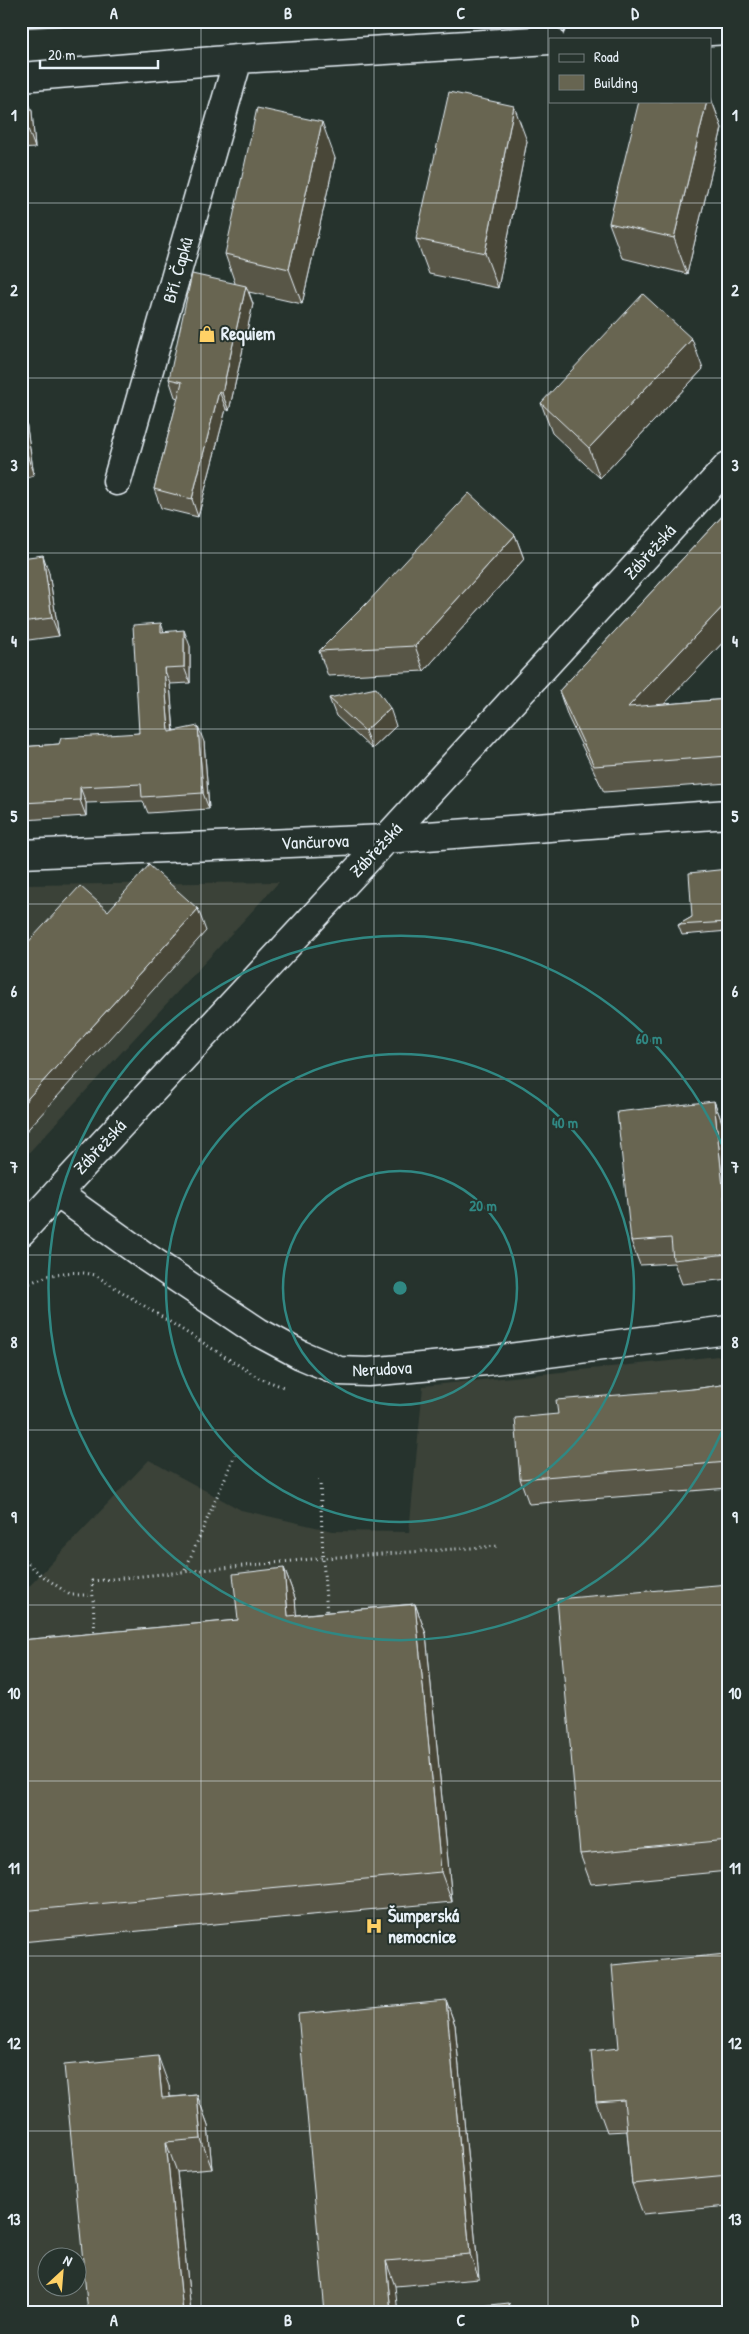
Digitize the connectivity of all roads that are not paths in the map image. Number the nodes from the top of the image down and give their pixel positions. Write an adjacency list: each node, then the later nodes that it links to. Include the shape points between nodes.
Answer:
1 (728, 30): 2 (street)
2 (594, 38)
3 (549, 40): 4 (street)
4 (238, 59): 5 (street); 7 (street, Bří. Čapků)
5 (21, 77)
6 (728, 466): 9 (street, Zábřežská)
7 (117, 481)
8 (728, 814): 9 (street, Vančurova)
9 (386, 839): 10 (street, Vančurova); 11 (street, Zábřežská)
10 (21, 854)
11 (57, 1193): 12 (street, Zábřežská); 13 (street, Nerudova, via 258,1332 339,1371 368,1372 486,1361)
12 (21, 1232)
13 (728, 1330)

